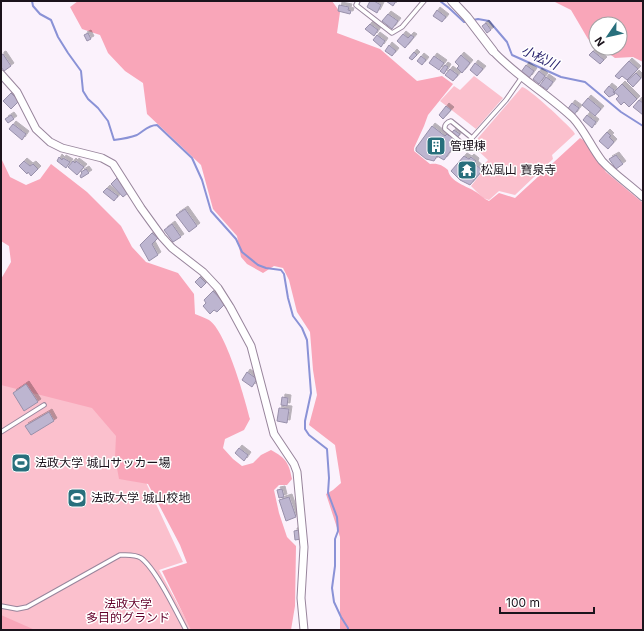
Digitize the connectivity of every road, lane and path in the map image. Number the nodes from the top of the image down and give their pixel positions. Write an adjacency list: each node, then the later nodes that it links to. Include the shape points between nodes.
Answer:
1 (358, 1): 2 (lane, via 356,5 392,33 402,26)
2 (424, 1)
3 (452, 1): 4 (street)
4 (493, 52): 6 (street)
5 (1, 74): 13 (street, via 17,92 36,129 50,142 70,151 102,158 113,164 162,237 211,279 244,331 256,363 274,434 297,472 304,547 301,608)
6 (522, 77): 7 (lane, via 506,100); 8 (street, via 573,118 583,129 601,160)
7 (472, 138): 7 (lane, via 451,121 445,126 445,129 463,144 467,144)
8 (643, 197)
9 (44, 405): 10 (lane)
10 (1, 432)
11 (1, 606): 12 (lane, via 17,609 27,607 120,555 130,554 141,558 153,571)
12 (186, 630)
13 (304, 630)

